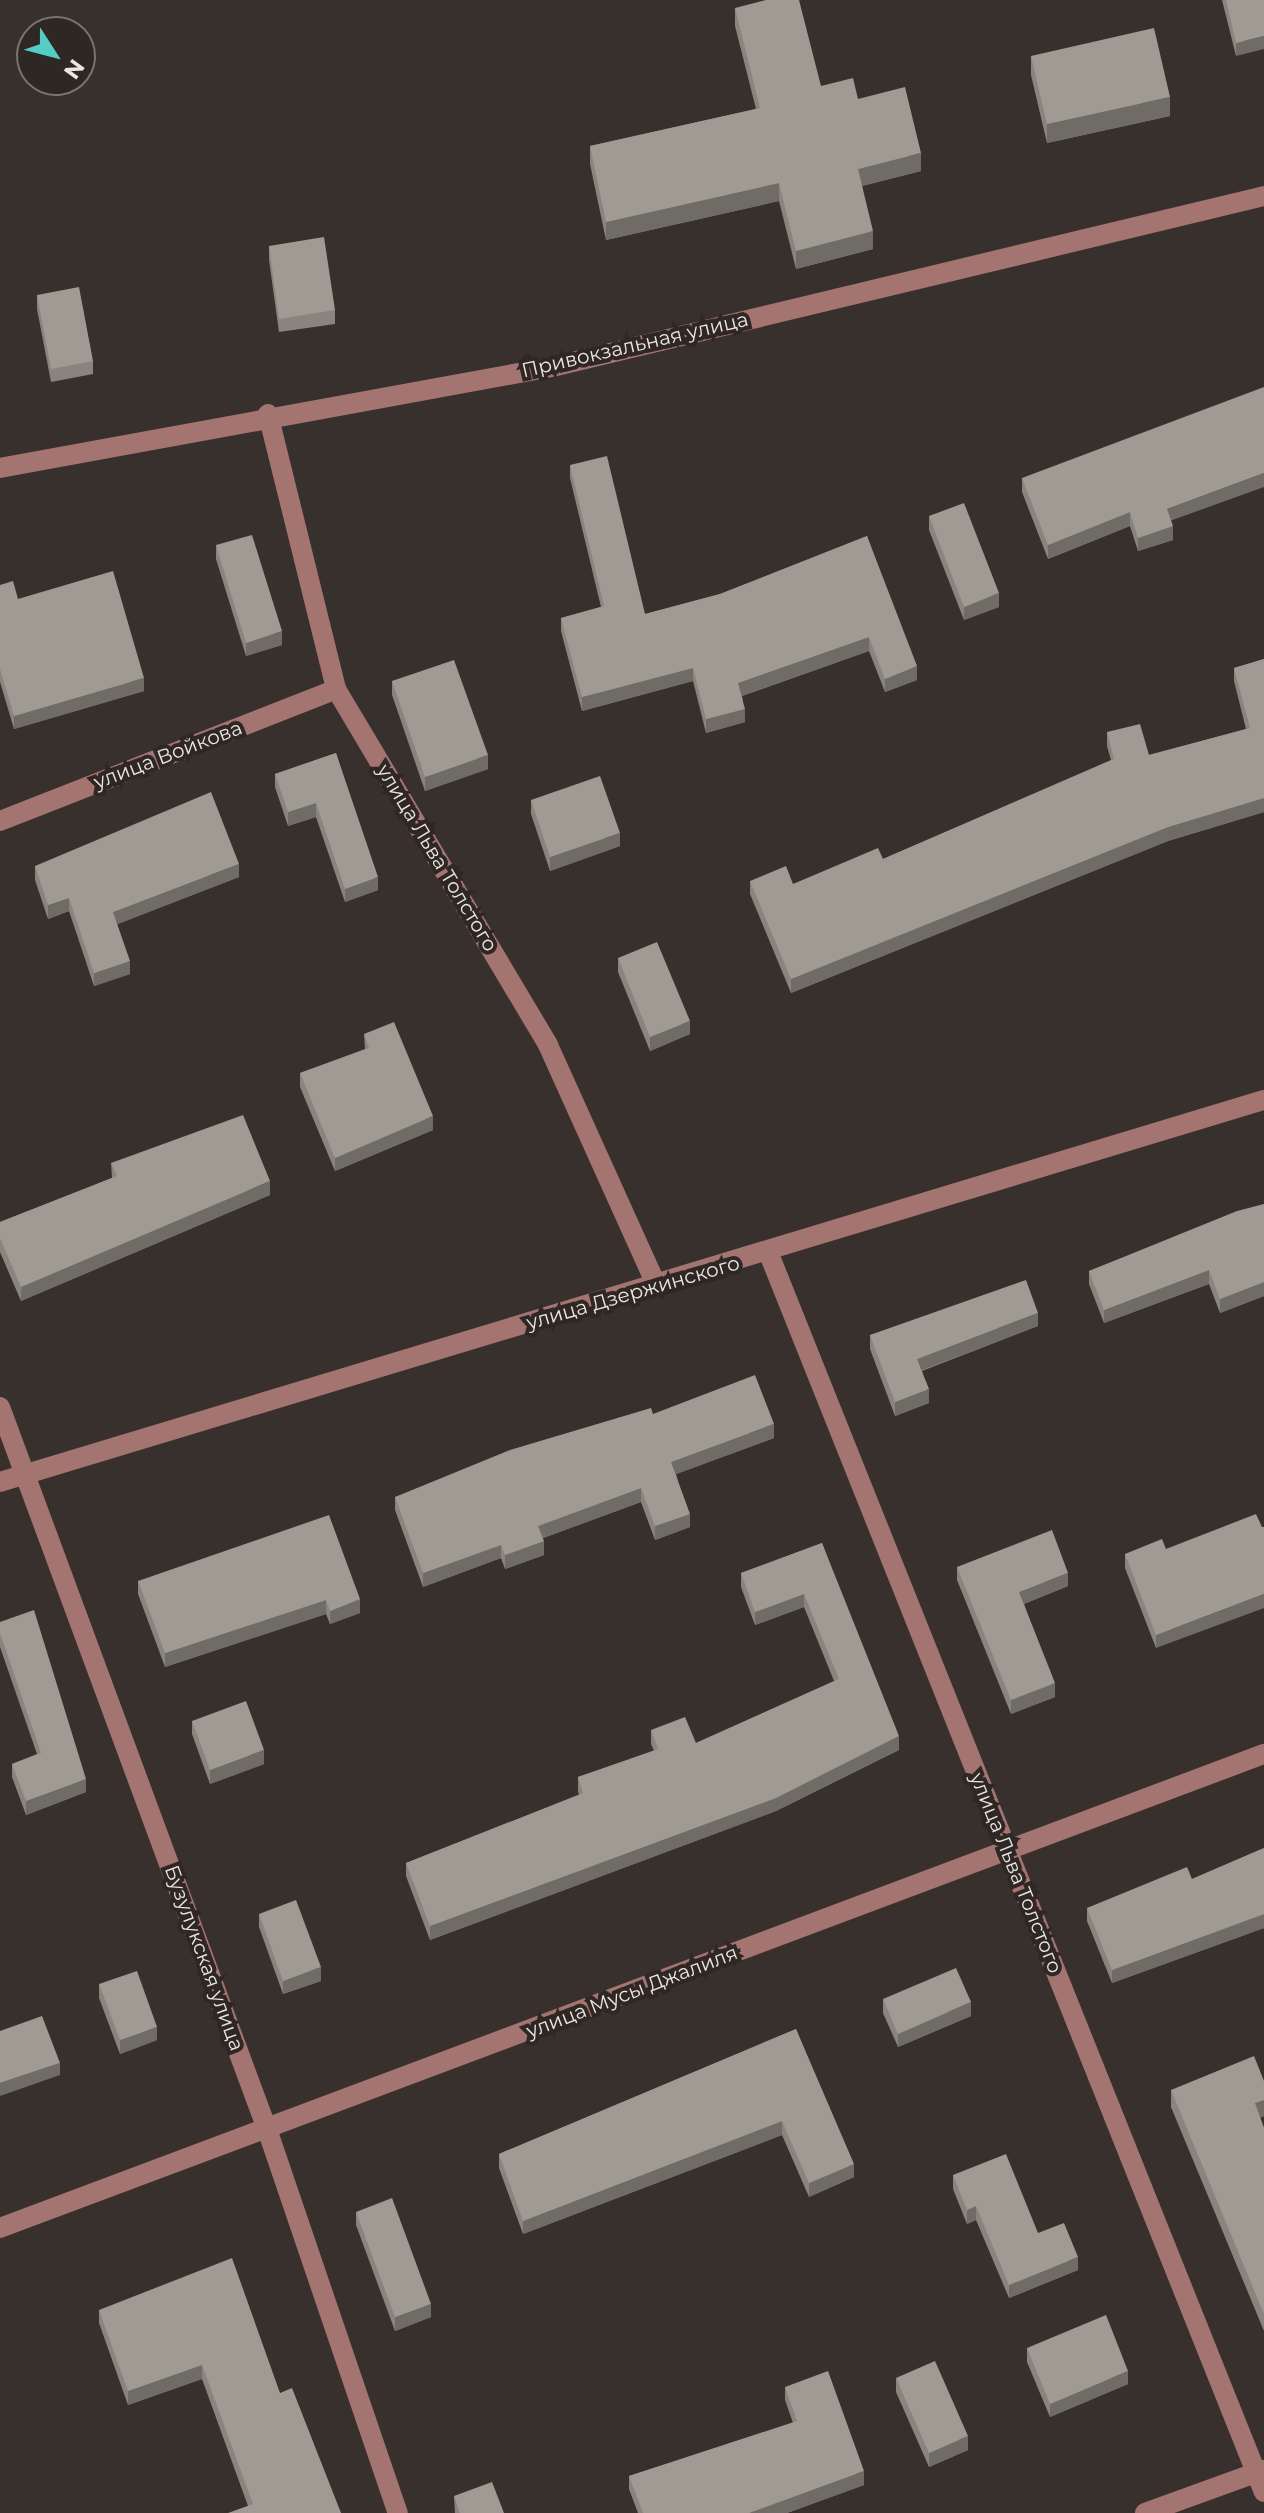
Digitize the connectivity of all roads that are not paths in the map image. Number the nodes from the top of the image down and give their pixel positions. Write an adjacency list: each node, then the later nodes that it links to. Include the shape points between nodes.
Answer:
1 (1264, 196): 2 (street, Привокзальная улица, via 552,367)
2 (268, 414): 3 (street, Привокзальная улица); 4 (street, улица Льва Толстого)
3 (0, 468)
4 (336, 689): 5 (street, улица Войкова); 8 (street, улица Льва Толстого, via 548,1045)
5 (0, 821)
6 (1264, 1100): 7 (street, улица Дзержинского)
7 (769, 1254): 8 (street, улица Дзержинского); 13 (street, улица Льва Толстого)
8 (656, 1284): 10 (street, улица Дзержинского)
9 (0, 1407): 10 (street, Бузулукская улица)
10 (26, 1473): 11 (street, улица Дзержинского); 14 (street, Бузулукская улица)
11 (0, 1482)
12 (1264, 1754): 13 (street, улица Мусы Джалиля)
13 (1007, 1851): 14 (street, улица Мусы Джалиля); 16 (street, улица Льва Толстого)
14 (267, 2129): 15 (street, улица Мусы Джалиля); 17 (street, Бузулукская улица)
15 (0, 2228)
16 (1261, 2478): 18 (street)
17 (398, 2513)
18 (1145, 2513)

